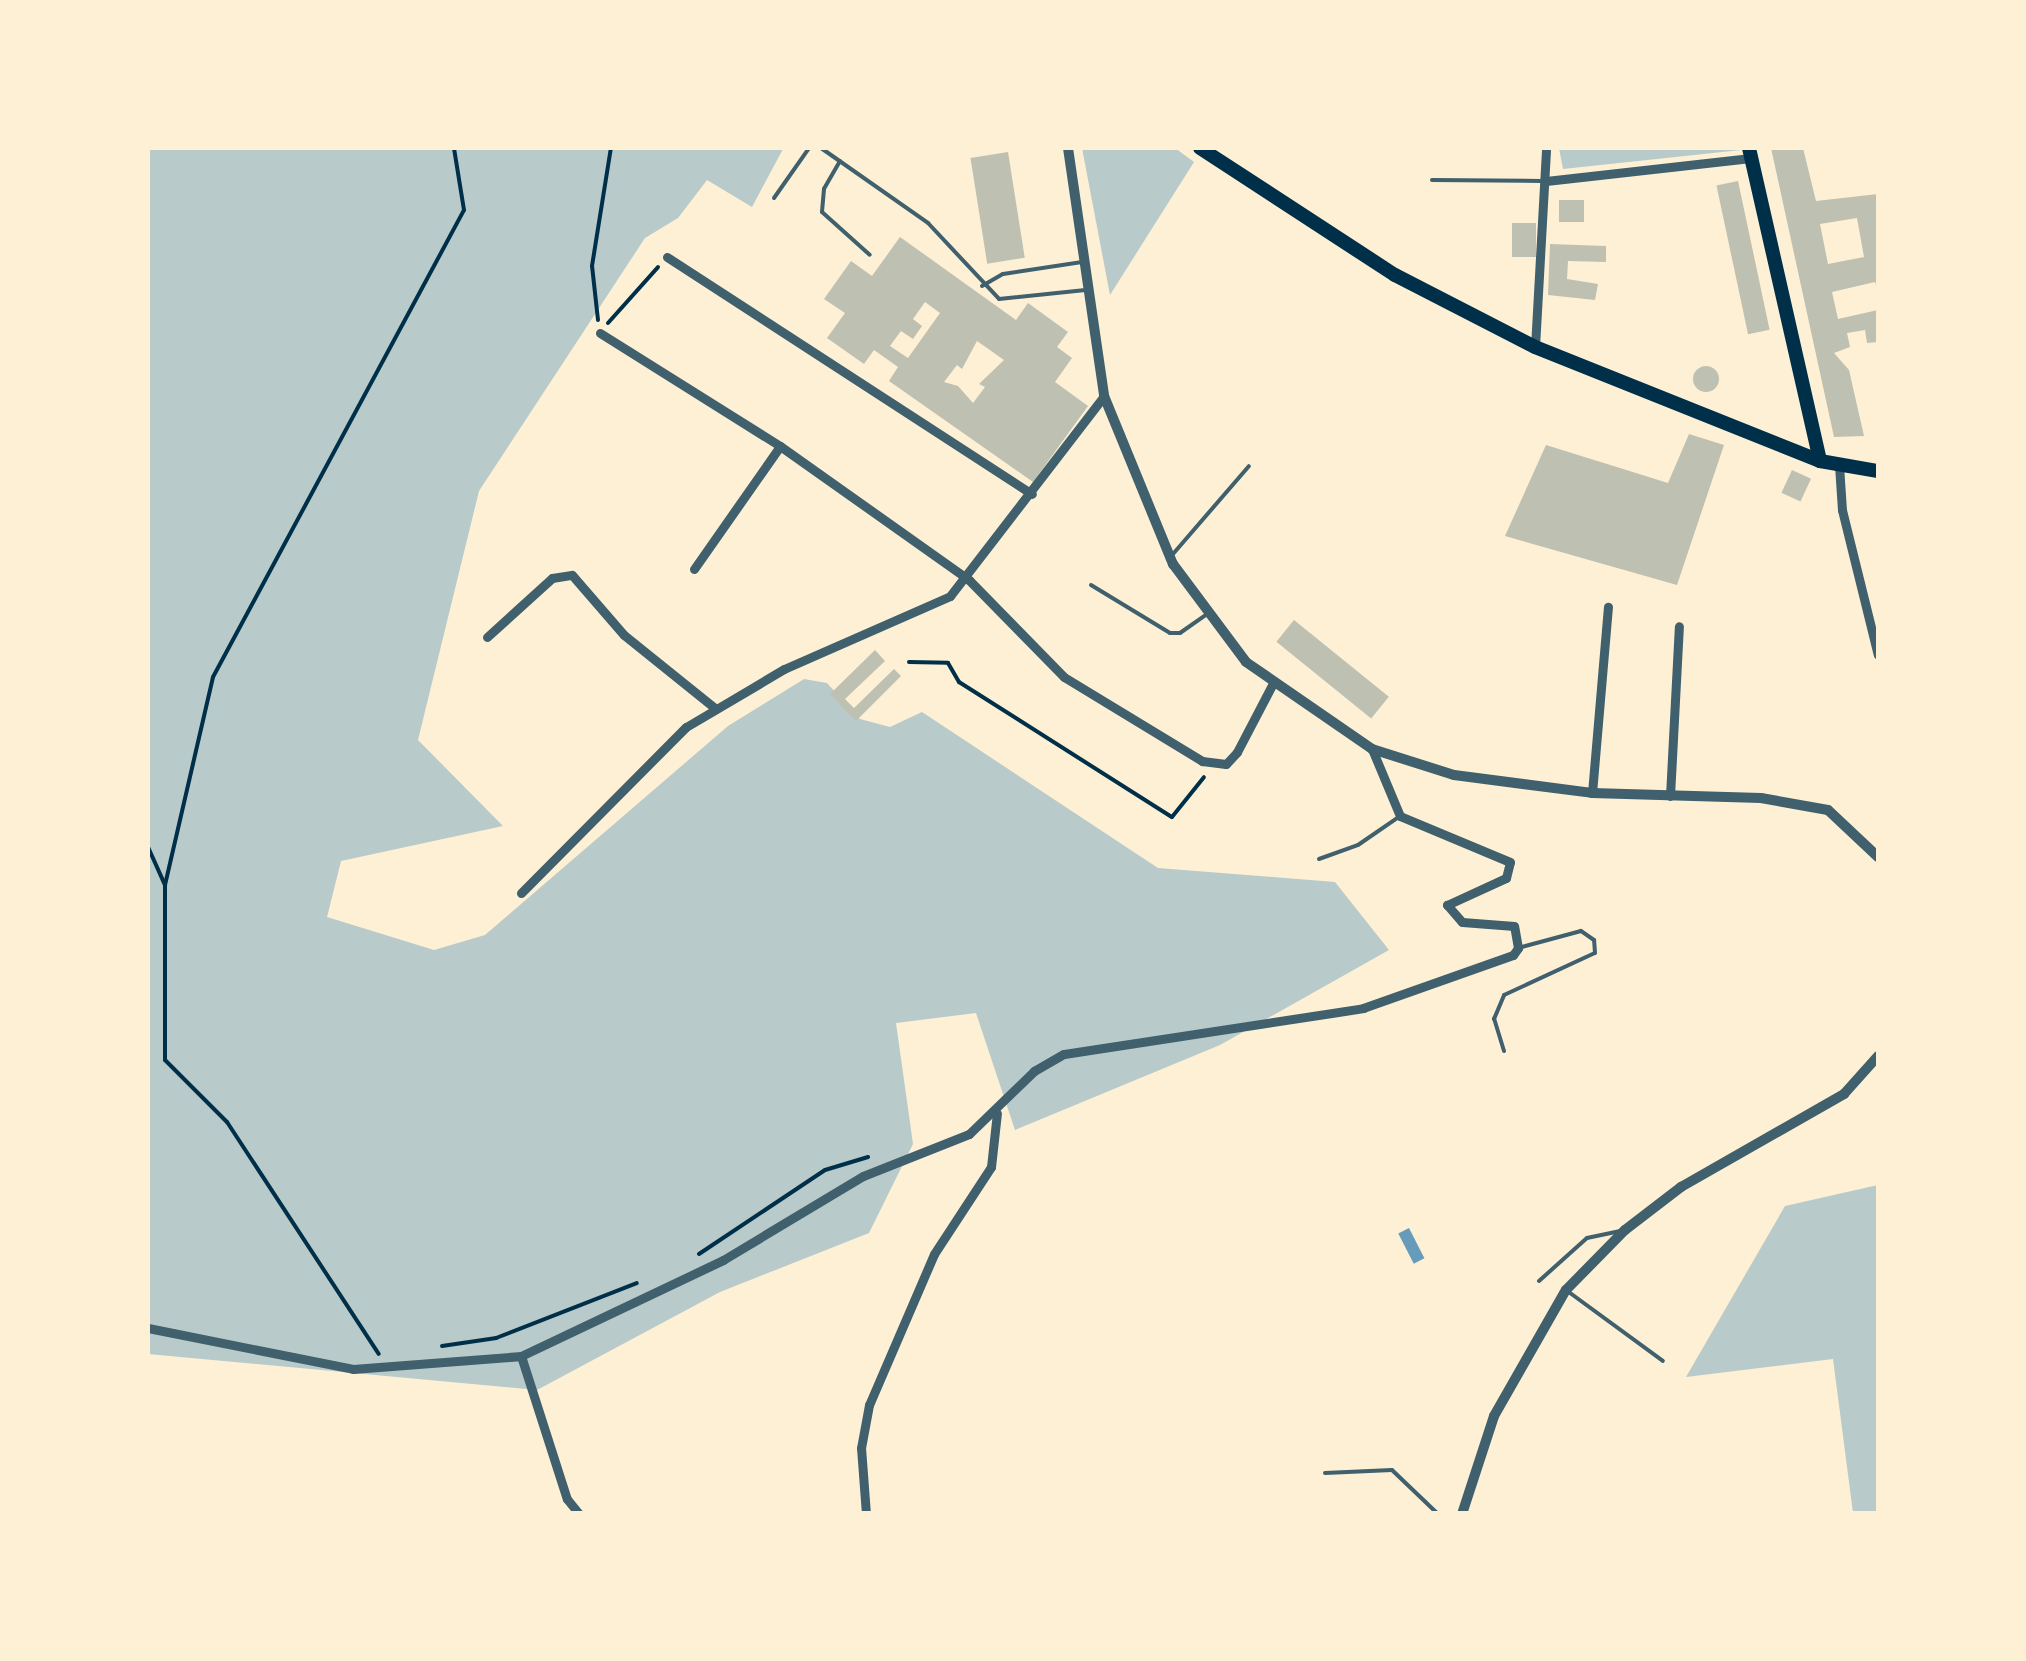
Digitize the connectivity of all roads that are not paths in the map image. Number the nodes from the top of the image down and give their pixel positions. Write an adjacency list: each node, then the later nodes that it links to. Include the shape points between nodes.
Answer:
1 (809, 148): 10 (lane)
2 (821, 148): 7 (lane)
3 (1068, 148): 13 (street)
4 (1200, 148): 17 (main road, via 1395,276)
5 (1546, 148): 9 (street)
6 (1750, 153): 9 (street); 20 (main road)
7 (840, 161): 11 (lane, via 824,190 822,212); 14 (lane, via 928,223)
8 (1432, 180): 9 (lane)
9 (1546, 181): 17 (street)
10 (774, 198)
11 (870, 255)
12 (667, 257): 24 (street)
13 (1082, 262): 14 (lane, via 1003,274); 15 (street)
14 (982, 286): 15 (lane, via 1015,301)
15 (1086, 290): 18 (street)
16 (600, 332): 19 (street)
17 (1535, 348): 20 (main road)
18 (1104, 396): 24 (street); 25 (street)
19 (780, 446): 26 (street); 27 (street)
20 (1820, 462): 21 (main road)
21 (1839, 465): 23 (main road); 33 (street, via 1842,510)
22 (1249, 466): 25 (lane)
23 (1878, 471)
24 (1032, 494): 27 (street)
25 (1170, 558): 30 (street)
26 (694, 569)
27 (968, 580): 34 (street, via 1064,677 1213,766 1238,752); 35 (street, via 950,596 784,668)
28 (1091, 585): 30 (lane, via 1170,632 1180,633)
29 (1608, 607): 37 (street)
30 (1206, 615): 34 (street)
31 (1679, 626): 38 (street)
32 (487, 637): 35 (street, via 552,578 572,575 624,635)
33 (1878, 655)
34 (1273, 683): 36 (street)
35 (716, 709): 42 (street, via 686,727)
36 (1372, 750): 37 (street, via 1454,775); 39 (street)
37 (1592, 792): 38 (street)
38 (1670, 796): 40 (street, via 1760,798 1828,810)
39 (1400, 816): 41 (lane, via 1371,838); 43 (street, via 1505,855 1511,869 1506,878 1451,898 1448,913 1462,922 1514,926)
40 (1878, 857)
41 (1319, 859)
42 (521, 893)
43 (1518, 948): 44 (lane, via 1581,931 1594,940 1595,953 1504,995 1494,1019); 46 (street, via 1363,1008 1064,1054 1034,1072)
44 (1504, 1051)
45 (1878, 1056): 47 (street, via 1844,1094 1745,1145)
46 (997, 1112): 51 (street, via 970,1134 863,1176 723,1260); 55 (street, via 990,1166 934,1254 869,1405 862,1448)
47 (1625, 1230): 48 (lane, via 1586,1238); 49 (street)
48 (1539, 1281)
49 (1566, 1290): 52 (lane); 57 (street, via 1494,1416)
50 (148, 1328): 51 (street, via 353,1368)
51 (521, 1356): 54 (street, via 567,1499)
52 (1663, 1361)
53 (1325, 1472): 56 (lane, via 1392,1470)
54 (579, 1514)
55 (866, 1514)
56 (1438, 1514)
57 (1462, 1514)

